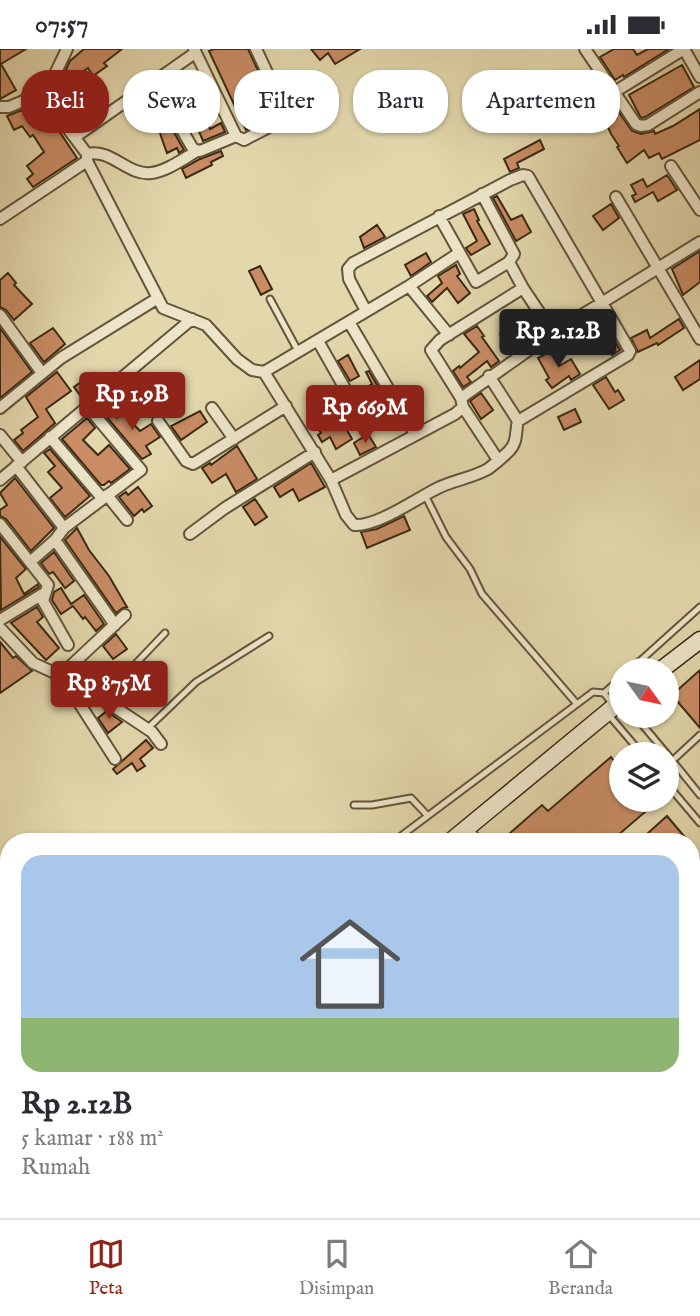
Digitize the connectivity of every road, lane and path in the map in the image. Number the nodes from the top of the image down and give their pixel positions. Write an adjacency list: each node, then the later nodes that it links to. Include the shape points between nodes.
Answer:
1 (67, 49): 6 (street)
2 (256, 49): 18 (street, via 286,113 284,119 244,140)
3 (684, 49): 9 (street); 10 (street)
4 (588, 50): 8 (street)
5 (195, 51): 7 (street); 18 (street)
6 (57, 70)
7 (171, 70)
8 (602, 70)
9 (700, 77)
10 (620, 89)
11 (700, 92): 12 (street, via 641,126)
12 (620, 98)
13 (21, 102): 15 (street)
14 (123, 105): 19 (street)
15 (0, 107)
16 (72, 133): 19 (street)
17 (184, 133): 20 (street)
18 (236, 136): 20 (street)
19 (75, 137): 21 (street)
20 (197, 151): 21 (street, via 147,174 96,152)
21 (87, 157): 27 (street); 34 (street)
22 (670, 166): 25 (street)
23 (482, 194): 26 (street); 30 (street, via 514,254); 36 (street, via 528,176)
24 (616, 197): 31 (street)
25 (700, 210)
26 (439, 216): 29 (street); 37 (street, via 348,269)
27 (0, 219)
28 (700, 242): 31 (street)
29 (459, 253): 30 (street, via 476,282); 32 (street)
30 (509, 262): 33 (street)
31 (659, 267): 36 (street); 43 (street)
32 (409, 286): 37 (street); 42 (street)
33 (523, 288): 41 (street); 42 (street)
34 (158, 298): 39 (street, via 163,307); 47 (street)
35 (270, 299): 45 (lane)
36 (603, 302): 41 (street); 56 (street, via 629,353)
37 (366, 311): 40 (street)
38 (0, 315): 47 (street)
39 (192, 319): 46 (street, via 206,325 237,359); 50 (street)
40 (349, 322): 44 (street); 57 (street)
41 (553, 333): 48 (street)
42 (449, 335): 49 (street, via 431,350)
43 (700, 339)
44 (318, 341): 45 (street); 54 (street)
45 (298, 351): 46 (street)
46 (264, 372): 51 (street)
47 (43, 373): 52 (street)
48 (489, 376): 49 (street); 56 (street)
49 (462, 402): 57 (street, via 455,414); 62 (street)
50 (87, 406): 59 (street); 67 (street, via 141,470)
51 (286, 406): 60 (street); 61 (street)
52 (0, 408)
53 (212, 408): 60 (street)
54 (360, 417)
55 (158, 421): 60 (street, via 191,463)
56 (518, 421): 62 (street, via 516,440)
57 (415, 434): 65 (street)
58 (0, 435): 63 (street)
59 (50, 437): 63 (street); 67 (street)
60 (233, 439)
61 (315, 452): 65 (street); 71 (street)
62 (498, 460): 66 (street, via 475,476)
63 (19, 464): 64 (street); 70 (street)
64 (0, 480)
65 (331, 480): 66 (street, via 354,525 362,526)
66 (425, 495): 92 (lane, via 482,594)
67 (104, 496): 68 (street); 70 (street)
68 (127, 520)
69 (0, 524): 73 (street)
70 (64, 528): 72 (street)
71 (190, 534)
72 (55, 540): 73 (street); 78 (street)
73 (30, 562): 74 (street, via 48,585)
74 (46, 592): 77 (street); 83 (street, via 43,601)
75 (700, 607): 84 (lane)
76 (125, 615): 78 (street)
77 (0, 620)
78 (115, 625): 86 (street)
79 (0, 628): 86 (street, via 33,663)
80 (165, 633): 90 (lane)
81 (269, 635): 95 (lane, via 196,682)
82 (700, 640): 85 (street)
83 (68, 645)
84 (643, 658)
85 (677, 658)
86 (61, 675): 87 (street)
87 (74, 682): 90 (street); 100 (street, via 76,698)
88 (609, 689): 89 (lane)
89 (604, 693): 91 (lane); 92 (lane, via 593,692)
90 (102, 699): 95 (street)
91 (609, 700)
92 (577, 704): 105 (lane)
93 (609, 710): 107 (street)
94 (645, 728): 97 (lane)
95 (147, 729): 98 (street)
96 (700, 735): 99 (lane)
97 (657, 742)
98 (161, 744)
99 (679, 754)
100 (115, 758)
101 (679, 770): 102 (lane)
102 (700, 795)
103 (679, 798): 106 (lane)
104 (354, 805): 105 (lane, via 411,799)
105 (427, 815): 108 (lane)
106 (700, 823)
107 (468, 827): 109 (street); 110 (lane)
108 (404, 833)
109 (461, 833)
110 (473, 833)

